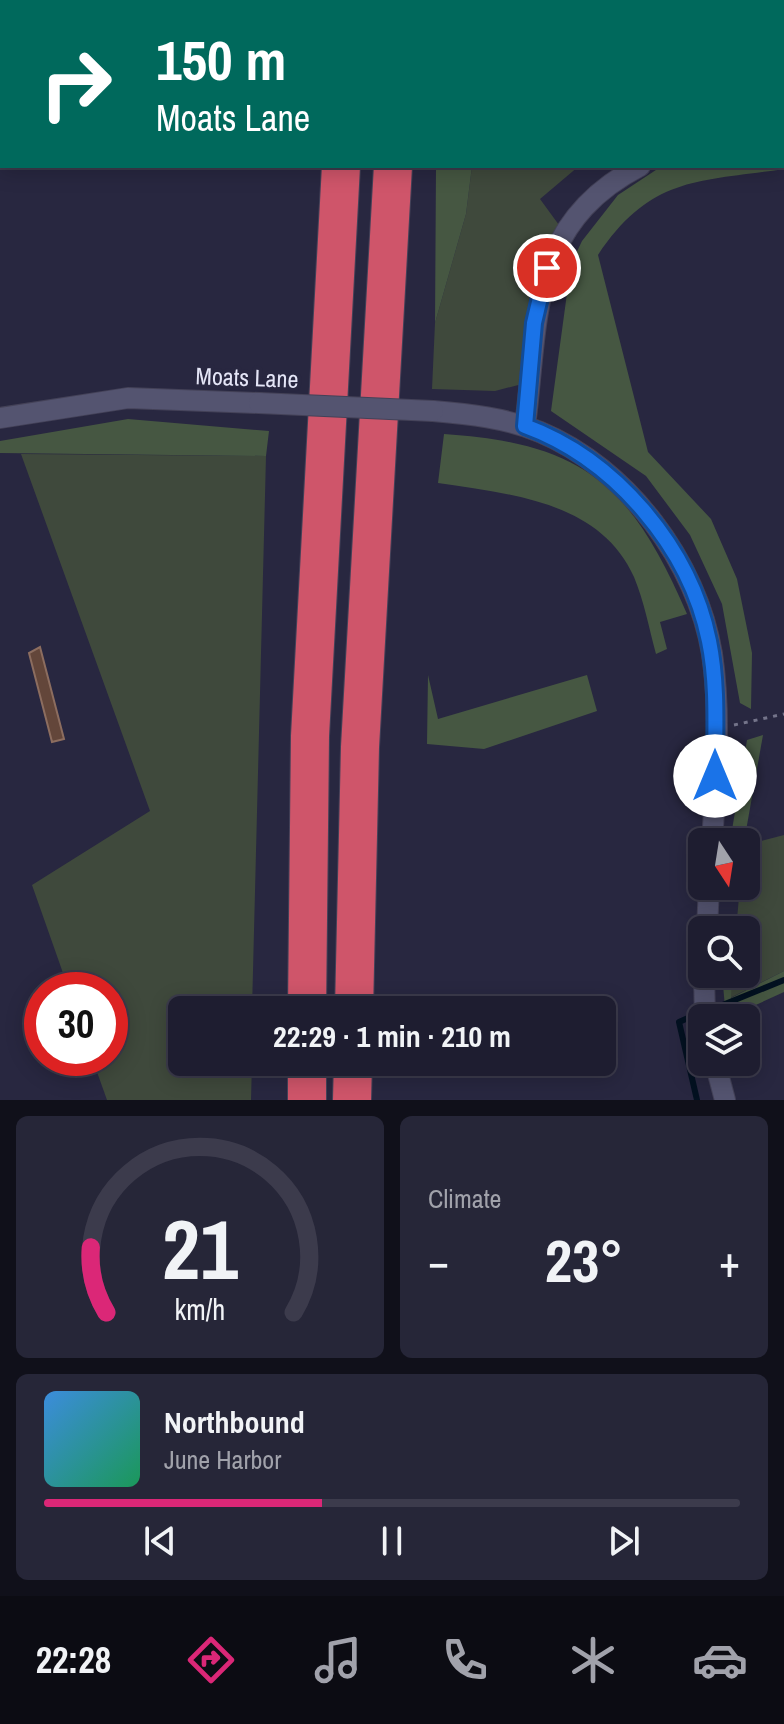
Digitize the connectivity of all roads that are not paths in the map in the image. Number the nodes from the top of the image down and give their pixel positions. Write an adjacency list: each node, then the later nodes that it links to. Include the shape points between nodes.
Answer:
1 (341, 168): 7 (highway, via 310,736)
2 (393, 168): 8 (highway, via 360,747)
3 (636, 168): 5 (street, via 590,200 552,254 534,323)
4 (0, 418): 5 (street, Moats Lane, bridge, via 128,398 433,411)
5 (525, 426): 6 (street, Moats Lane, via 568,445 607,475 678,560 694,594 709,639 715,727)
6 (712, 828)
7 (307, 996)
8 (354, 996)
9 (307, 1076): 12 (highway)
10 (353, 1076): 13 (highway)
11 (719, 1076): 14 (street)
12 (307, 1100)
13 (352, 1100)
14 (725, 1100)

